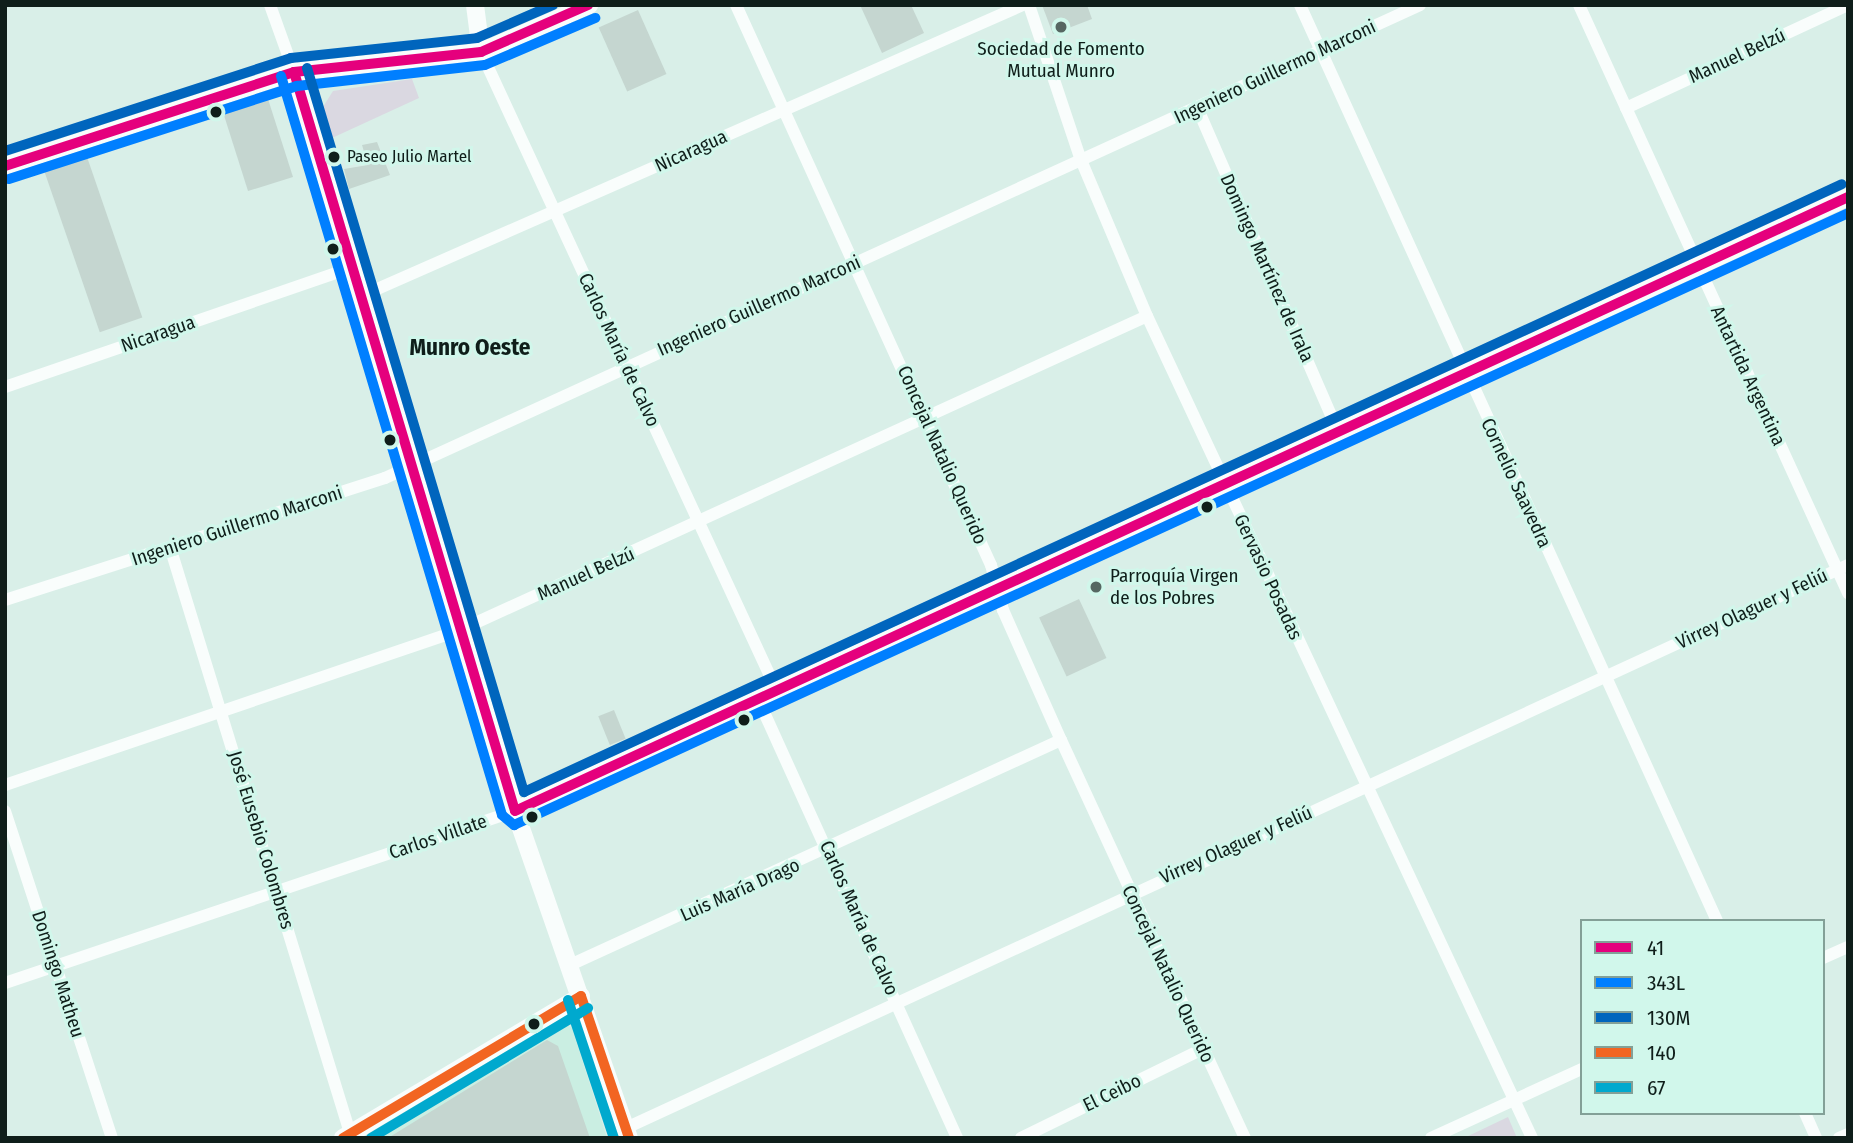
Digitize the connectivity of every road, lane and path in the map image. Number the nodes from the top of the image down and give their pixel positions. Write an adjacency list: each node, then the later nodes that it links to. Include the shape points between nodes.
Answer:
1 (271, 5): 13 (street)
2 (475, 5): 12 (main road, Carlos María de Calvo)
3 (589, 5): 12 (main road)
4 (736, 5): 16 (street, Concejal Natalio Querido)
5 (1023, 5): 16 (street, Nicaragua)
6 (1029, 5): 17 (street, Gervasio Posadas)
7 (1300, 5): 11 (street, Cornelio Saavedra)
8 (1420, 5): 11 (street, Ingeniero Guillermo Marconi)
9 (1579, 5): 15 (street, Antartida Argentina)
10 (1848, 5): 15 (street, Manuel Belzú)
11 (1321, 51): 14 (street, Ingeniero Guillermo Marconi); 27 (street, Cornelio Saavedra)
12 (481, 52): 13 (main road); 20 (street, Carlos María de Calvo)
13 (294, 72): 18 (main road); 23 (main road)
14 (1197, 107): 17 (street, Ingeniero Guillermo Marconi); 30 (street, Domingo Martínez de Irala)
15 (1626, 108): 22 (street, Antartida Argentina)
16 (784, 110): 20 (street, Nicaragua); 21 (street, Concejal Natalio Querido)
17 (1081, 160): 21 (street, Ingeniero Guillermo Marconi); 25 (street, Gervasio Posadas)
18 (5, 166)
19 (1848, 197): 22 (main road, Carlos Villate)
20 (554, 211): 24 (street, Nicaragua); 26 (street, Carlos María de Calvo)
21 (856, 262): 26 (street, Ingeniero Guillermo Marconi); 29 (street, Concejal Natalio Querido)
22 (1698, 266): 27 (main road, Carlos Villate); 35 (street, Antartida Argentina)
23 (350, 268): 24 (main road); 28 (street, Nicaragua)
24 (359, 297): 31 (main road)
25 (1147, 316): 29 (street, Manuel Belzú); 32 (street, Gervasio Posadas)
26 (627, 366): 31 (street, Ingeniero Guillermo Marconi); 33 (street, Carlos María de Calvo)
27 (1465, 373): 30 (main road, Carlos Villate); 40 (street, Cornelio Saavedra)
28 (5, 387)
29 (926, 418): 33 (street, Manuel Belzú); 36 (street, Concejal Natalio Querido, via 991,565)
30 (1337, 429): 32 (main road, Carlos Villate)
31 (410, 465): 34 (street, Ingeniero Guillermo Marconi); 39 (main road)
32 (1225, 482): 36 (main road, Carlos Villate); 46 (street, Gervasio Posadas)
33 (698, 522): 39 (street, Manuel Belzú); 41 (street, Carlos María de Calvo)
34 (170, 547): 38 (street, Ingeniero Guillermo Marconi); 43 (street, José Eusebio Colombres)
35 (1842, 567): 37 (street, Antartida Argentina); 40 (street, Virrey Olaguer y Feliú)
36 (996, 589): 41 (main road, Carlos Villate); 44 (street, Concejal Natalio Querido)
37 (1848, 593)
38 (5, 600)
39 (460, 630): 43 (street, Manuel Belzú); 48 (main road)
40 (1606, 677): 46 (street, Virrey Olaguer y Feliú); 52 (street, Cornelio Saavedra)
41 (777, 691): 42 (main road, Carlos Villate)
42 (758, 699): 48 (main road, Carlos Villate); 49 (street, Carlos María de Calvo)
43 (223, 712): 45 (street, Manuel Belzú); 50 (street, José Eusebio Colombres)
44 (1061, 740): 49 (street, Luis María Drago); 51 (street, Concejal Natalio Querido)
45 (5, 785)
46 (1365, 787): 51 (street, Virrey Olaguer y Feliú); 62 (street, Gervasio Posadas)
47 (5, 811): 56 (street, Domingo Matheu)
48 (515, 811): 50 (street, Carlos Villate); 55 (main road)
49 (829, 851): 55 (street, Luis María Drago); 59 (street, Carlos María de Calvo)
50 (277, 892): 56 (street, Carlos Villate); 66 (street, José Eusebio Colombres)
51 (1130, 892): 59 (street, Virrey Olaguer y Feliú); 60 (street, Concejal Natalio Querido)
52 (1716, 919)
53 (1848, 947): 54 (street)
54 (1825, 957)
55 (570, 965): 58 (main road)
56 (56, 967): 57 (street, Carlos Villate); 67 (street, Domingo Matheu)
57 (5, 983)
58 (581, 996): 64 (main road); 66 (main road)
59 (897, 1001): 64 (street, Virrey Olaguer y Feliú); 68 (street, Carlos María de Calvo)
60 (1203, 1049): 69 (street, El Ceibo); 70 (street, Concejal Natalio Querido)
61 (1580, 1070): 62 (street)
62 (1514, 1100): 71 (street); 72 (street, Gervasio Posadas)
63 (1806, 1115): 73 (street)
64 (627, 1133)
65 (1848, 1134): 74 (street)
66 (347, 1136)
67 (108, 1137)
68 (957, 1138)
69 (1021, 1138)
70 (1245, 1138)
71 (1431, 1138)
72 (1532, 1138)
73 (1816, 1138)
74 (1839, 1138)

